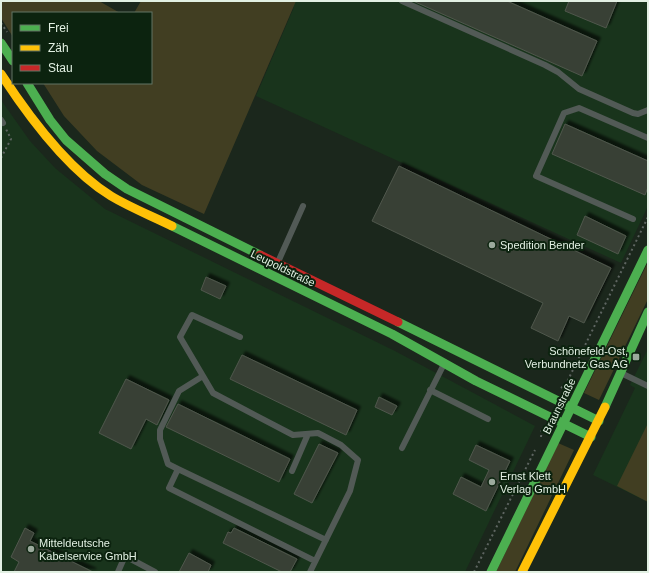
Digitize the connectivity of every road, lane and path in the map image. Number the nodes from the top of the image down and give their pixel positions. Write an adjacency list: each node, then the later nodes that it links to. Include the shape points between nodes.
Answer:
1 (402, 1): 6 (lane, via 545,65 586,92 634,113)
2 (1, 44): 3 (main road)
3 (12, 60)
4 (1, 74): 17 (main road, Leupoldstraße, via 42,132 62,155 111,196 392,334)
5 (28, 84): 14 (main road, Leupoldstraße, via 61,134 107,176 148,200)
6 (648, 110)
7 (2, 121): 9 (path, via 11,139)
8 (648, 138): 12 (lane, via 579,108 564,113 536,176)
9 (1, 158)
10 (303, 206): 14 (lane)
11 (648, 217): 21 (path, via 566,384)
12 (633, 219)
13 (648, 250): 23 (main road, Braunstraße)
14 (277, 264): 23 (main road, Leupoldstraße)
15 (648, 312): 18 (main road)
16 (240, 337): 19 (lane, via 192,315 180,337)
17 (444, 364): 22 (lane); 26 (main road, Leupoldstraße)
18 (620, 372): 20 (lane); 25 (main road)
19 (203, 376): 28 (lane, via 213,393 293,435); 33 (lane, via 179,391 160,430 160,439 168,464)
20 (648, 386)
21 (557, 389)
22 (430, 390): 24 (lane); 32 (lane)
23 (571, 408): 25 (main road, Leupoldstraße); 26 (main road, Braunstraße)
24 (488, 419)
25 (599, 421): 29 (main road)
26 (563, 423): 29 (main road, Leupoldstraße); 41 (main road, Braunstraße)
27 (542, 430): 30 (path)
28 (308, 434): 34 (lane); 35 (lane, via 318,433 335,442 358,460 350,491)
29 (591, 437): 42 (main road)
30 (539, 440)
31 (537, 444): 40 (path)
32 (402, 448)
33 (178, 469): 35 (lane); 36 (lane, via 168,488)
34 (292, 471)
35 (326, 540): 36 (lane)
36 (315, 561): 39 (lane)
37 (118, 572): 38 (lane, via 125,556)
38 (155, 572)
39 (310, 572)
40 (474, 572)
41 (491, 572)
42 (522, 572)

